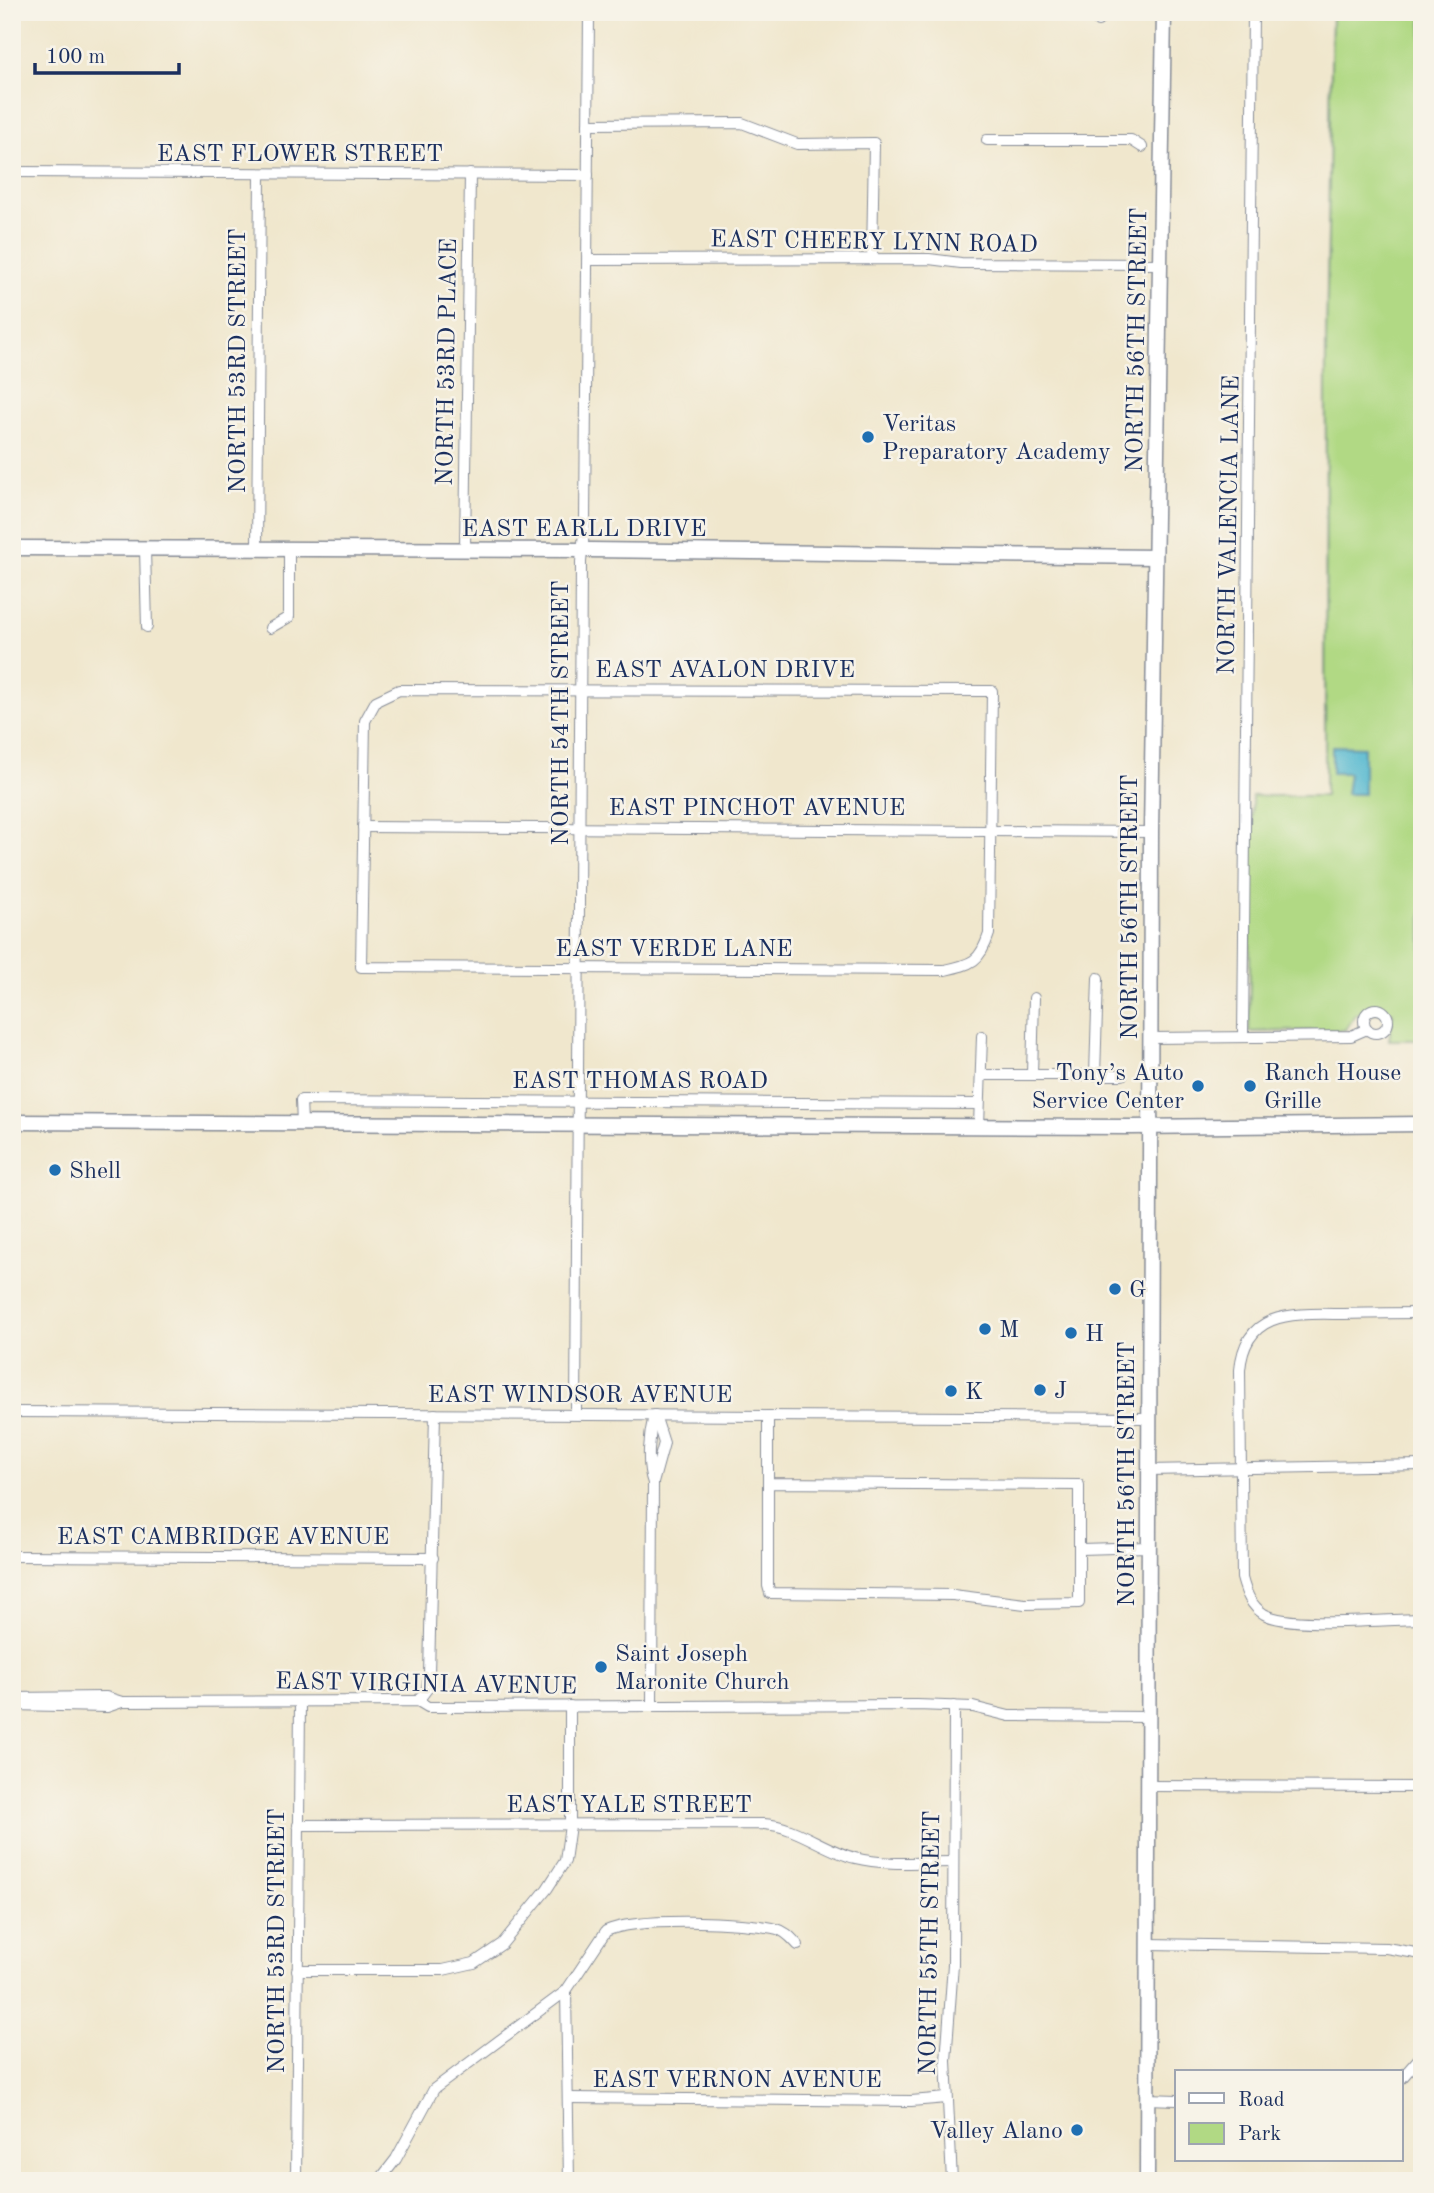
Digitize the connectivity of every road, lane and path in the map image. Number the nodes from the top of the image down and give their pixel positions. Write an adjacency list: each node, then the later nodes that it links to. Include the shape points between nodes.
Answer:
1 (589, 12): 4 (street, NORTH 54TH STREET)
2 (1164, 12): 13 (main road, NORTH 56TH STREET)
3 (1253, 12): 33 (street, NORTH VALENCIA LANE)
4 (588, 124): 10 (street, NORTH 54TH STREET); 11 (street, via 742,123 797,144 874,143)
5 (987, 140): 6 (street, via 1131,140)
6 (1142, 147)
7 (12, 172): 8 (street, EAST FLOWER STREET)
8 (260, 174): 9 (street, EAST FLOWER STREET); 16 (street, NORTH 53RD STREET)
9 (470, 174): 10 (street, EAST FLOWER STREET); 18 (street, NORTH 53RD PLACE)
10 (588, 175): 12 (street, NORTH 54TH STREET)
11 (872, 259): 12 (street, EAST CHEERY LYNN ROAD); 13 (street, EAST CHEERY LYNN ROAD)
12 (588, 260): 19 (street, NORTH 54TH STREET)
13 (1160, 264): 20 (main road, NORTH 56TH STREET)
14 (12, 548): 15 (main road, EAST EARLL DRIVE)
15 (145, 549): 16 (main road, EAST EARLL DRIVE); 21 (street)
16 (257, 549): 17 (main road, EAST EARLL DRIVE)
17 (289, 549): 18 (main road, EAST EARLL DRIVE); 22 (street, via 289,617)
18 (465, 550): 19 (main road, EAST EARLL DRIVE)
19 (582, 550): 20 (main road, EAST EARLL DRIVE); 23 (street, NORTH 54TH STREET)
20 (1155, 558): 27 (main road, NORTH 56TH STREET)
21 (147, 627)
22 (270, 628)
23 (581, 689): 24 (street, EAST AVALON DRIVE, via 399,690 376,701 365,721); 25 (street, NORTH 54TH STREET); 26 (street, EAST AVALON DRIVE, via 992,691)
24 (363, 827): 25 (street, EAST PINCHOT AVENUE); 28 (street, EAST VERDE LANE, via 361,967)
25 (580, 827): 26 (street, EAST PINCHOT AVENUE); 28 (street, NORTH 54TH STREET)
26 (990, 829): 27 (street, EAST PINCHOT AVENUE); 28 (street, EAST VERDE LANE, via 989,934 983,953 969,965 945,970)
27 (1151, 832): 34 (main road, NORTH 56TH STREET)
28 (579, 969): 39 (street, NORTH 54TH STREET)
29 (1098, 978): 37 (street)
30 (1034, 998): 36 (street)
31 (1367, 1030): 33 (street, via 1351,1036)
32 (982, 1036): 35 (street)
33 (1243, 1037): 34 (street)
34 (1151, 1038): 46 (main road, NORTH 56TH STREET)
35 (982, 1075): 36 (street); 40 (street)
36 (1032, 1075): 37 (street)
37 (1096, 1075): 38 (street)
38 (1122, 1075)
39 (579, 1102): 40 (street, EAST THOMAS ROAD); 42 (street, EAST THOMAS ROAD, via 301,1100); 43 (street, NORTH 54TH STREET)
40 (979, 1104): 45 (street)
41 (12, 1122): 42 (main road, EAST THOMAS ROAD)
42 (302, 1123): 43 (main road, EAST THOMAS ROAD)
43 (579, 1124): 45 (main road, EAST THOMAS ROAD); 50 (street, NORTH 54TH STREET)
44 (1422, 1124): 46 (main road, EAST THOMAS ROAD)
45 (979, 1126): 46 (main road, EAST THOMAS ROAD)
46 (1151, 1127): 53 (main road, NORTH 56TH STREET)
47 (1422, 1313): 55 (street, via 1288,1315 1255,1331 1241,1360)
48 (12, 1412): 49 (street, EAST WINDSOR AVENUE)
49 (435, 1414): 50 (street, EAST WINDSOR AVENUE); 61 (street)
50 (576, 1414): 51 (street, EAST WINDSOR AVENUE)
51 (654, 1415): 52 (street, EAST WINDSOR AVENUE); 69 (street, via 664,1443 655,1455 653,1483)
52 (768, 1416): 53 (street, EAST WINDSOR AVENUE); 57 (street)
53 (1147, 1418): 56 (main road, NORTH 56TH STREET)
54 (1422, 1465): 55 (street)
55 (1241, 1468): 56 (street); 62 (street, via 1242,1578 1251,1602 1267,1615 1289,1621)
56 (1148, 1470): 58 (main road, NORTH 56TH STREET)
57 (768, 1483): 59 (street, via 1079,1485); 59 (street, via 770,1593 953,1595 1026,1604 1079,1603)
58 (1148, 1548): 59 (street); 71 (main road, NORTH 56TH STREET)
59 (1081, 1549)
60 (12, 1556): 61 (street, EAST CAMBRIDGE AVENUE)
61 (433, 1558): 64 (street, via 429,1675 427,1689)
62 (1422, 1619)
63 (12, 1698): 65 (street, EAST VIRGINIA AVENUE, via 106,1697)
64 (418, 1701): 66 (street, EAST VIRGINIA AVENUE); 68 (street, EAST VIRGINIA AVENUE, via 428,1707)
65 (122, 1702): 66 (street, EAST VIRGINIA AVENUE); 67 (street, EAST VIRGINIA AVENUE, via 107,1707)
66 (299, 1702): 74 (street, NORTH 53RD STREET)
67 (12, 1705)
68 (570, 1706): 69 (street, EAST VIRGINIA AVENUE); 75 (street)
69 (652, 1706): 70 (street, EAST VIRGINIA AVENUE)
70 (954, 1706): 71 (street, EAST VIRGINIA AVENUE, via 1009,1716); 76 (street, NORTH 55TH STREET)
71 (1149, 1717): 72 (main road, NORTH 56TH STREET)
72 (1148, 1786): 73 (street); 77 (main road, NORTH 56TH STREET)
73 (1422, 1787)
74 (298, 1825): 75 (street, EAST YALE STREET); 80 (street, NORTH 53RD STREET)
75 (570, 1825): 76 (street, EAST YALE STREET, via 764,1824 787,1828 856,1858); 80 (street, via 559,1874 502,1944 474,1963 433,1971)
76 (952, 1862): 85 (street, NORTH 55TH STREET)
77 (1149, 1944): 79 (street, via 1386,1948); 86 (main road, NORTH 56TH STREET)
78 (798, 1945): 81 (street, via 784,1931 757,1927 701,1923 613,1928 600,1938)
79 (1422, 1954)
80 (297, 1970): 88 (street, NORTH 53RD STREET)
81 (566, 1991): 84 (street); 89 (street, via 434,2089)
82 (1422, 2055): 83 (street)
83 (1402, 2078)
84 (569, 2098): 85 (street, EAST VERNON AVENUE); 90 (street)
85 (947, 2098): 91 (street, NORTH 55TH STREET)
86 (1147, 2099): 87 (street); 92 (main road, NORTH 56TH STREET)
87 (1175, 2100)
88 (296, 2181)
89 (379, 2181)
90 (569, 2181)
91 (952, 2181)
92 (1147, 2181)

